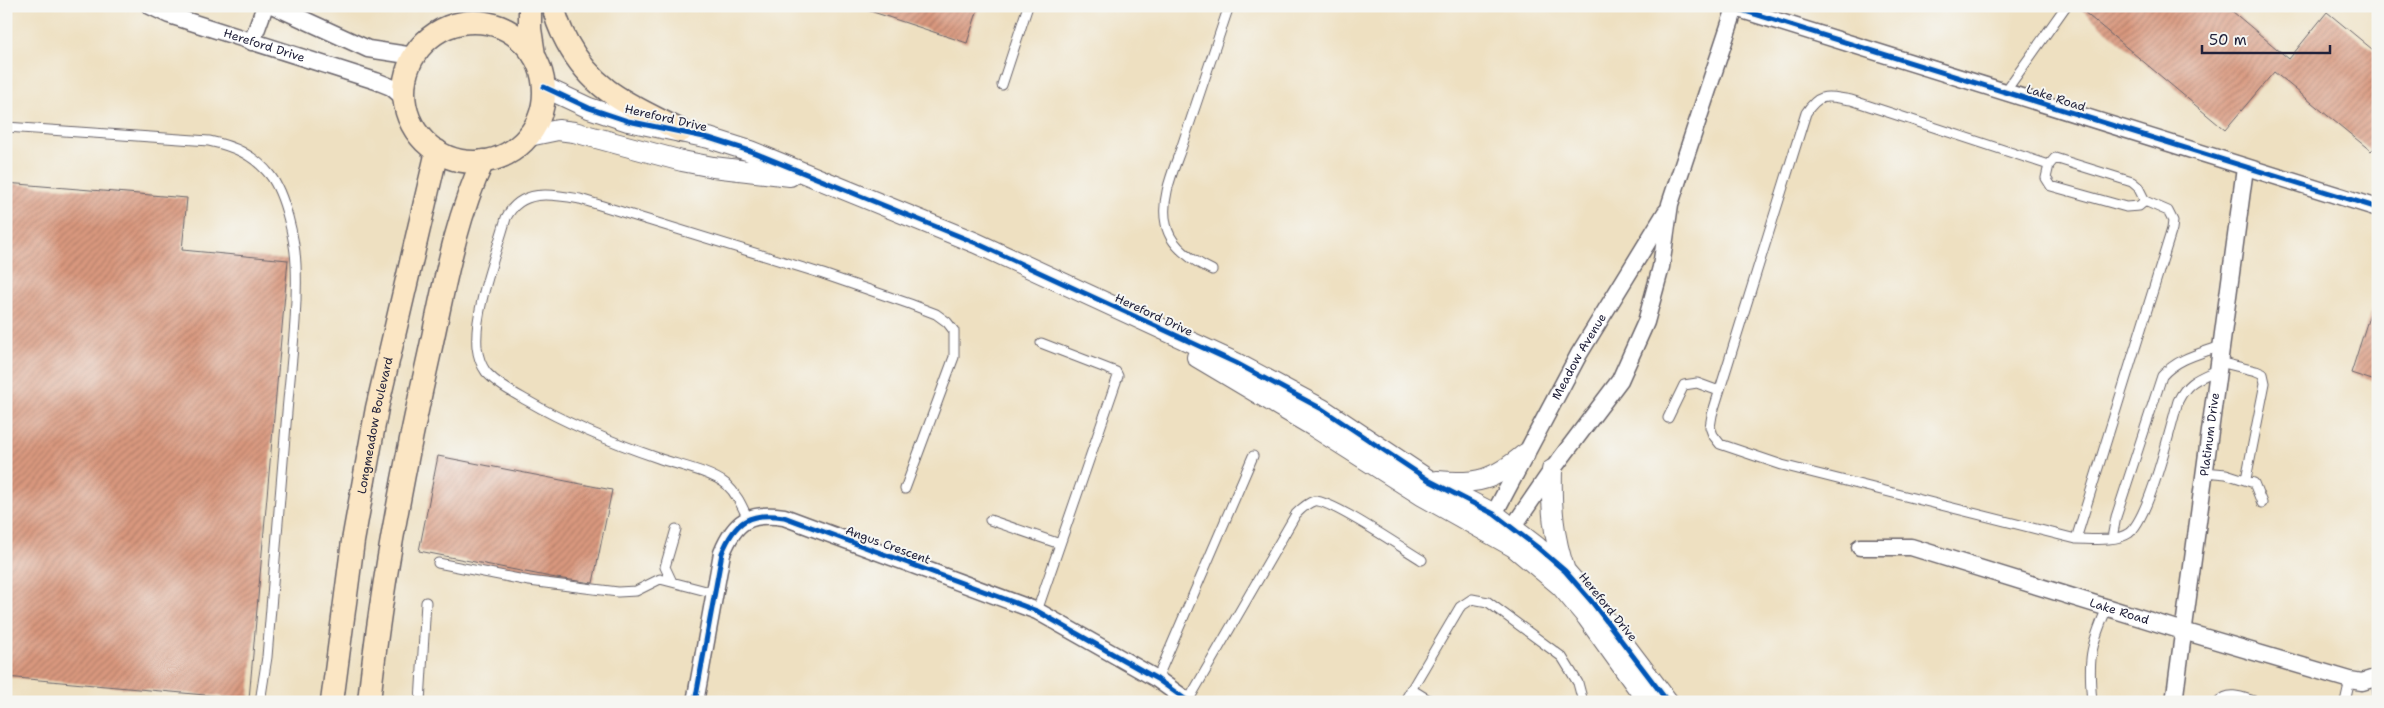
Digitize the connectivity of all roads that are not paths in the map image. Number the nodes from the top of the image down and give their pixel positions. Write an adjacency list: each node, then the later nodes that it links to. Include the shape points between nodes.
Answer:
1 (150, 6): 12 (street, Hereford Drive)
2 (265, 6): 12 (street)
3 (274, 6): 14 (street, via 368,49)
4 (472, 6): 11 (main road)
5 (530, 6): 13 (main road)
6 (554, 6): 20 (main road, via 563,36 578,63 598,85)
7 (1028, 6): 15 (lane)
8 (1230, 6): 30 (lane, via 1165,206 1166,224 1172,239 1196,263)
9 (2066, 6): 17 (lane)
10 (1732, 7): 17 (street, Lake Road); 28 (street, Meadow Avenue)
11 (457, 24): 13 (main road, via 478,22 500,27 519,38); 14 (main road, via 425,42)
12 (252, 42): 18 (street, Hereford Drive, via 376,81 391,87)
13 (534, 55): 16 (main road)
14 (414, 56): 18 (main road, via 404,84)
15 (1002, 85)
16 (544, 87): 20 (street, Hereford Drive, via 589,108 628,121); 21 (main road, via 544,104)
17 (2005, 92): 25 (street, Lake Road)
18 (404, 99): 22 (main road, via 410,121)
19 (6, 127): 69 (lane, via 209,141 232,146 252,156 270,176 282,199 292,232 296,264 294,335 267,657)
20 (681, 131): 26 (street, Hereford Drive, via 750,152)
21 (529, 136): 23 (main road, via 500,157); 26 (street, Hereford Drive, via 558,130 574,132 713,167)
22 (437, 152): 23 (main road, via 454,159); 70 (main road, Longmeadow Boulevard, via 377,408 353,541)
23 (484, 161): 71 (main road, via 468,194 410,442 383,592)
24 (2049, 165): 27 (lane, via 2055,158 2132,182); 27 (lane, via 2046,178 2051,186 2126,207 2139,206); 34 (lane, via 1851,100 1824,96 1814,101 1804,120)
25 (2244, 168): 29 (street, Lake Road); 33 (street, Platinum Drive)
26 (812, 178): 31 (street, Hereford Drive, via 976,243)
27 (2144, 201): 50 (lane, via 2168,210 2173,221 2172,229)
28 (1670, 204): 36 (street, Meadow Avenue, via 1579,354); 38 (street, Meadow Avenue, via 1661,267 1642,330 1620,380)
29 (2378, 208)
30 (1212, 270)
31 (1143, 321): 41 (street, Hereford Drive, via 1322,409); 47 (street, Hereford Drive, via 1220,372)
32 (1041, 343): 51 (lane, via 1116,372 1118,376)
33 (2219, 359): 39 (street, Platinum Drive); 40 (lane, via 2263,374 2265,383); 49 (lane, via 2185,388 2178,401 2147,507 2138,525 2127,534); 49 (lane, via 2182,360 2162,376)
34 (1719, 391): 35 (lane, via 1696,383 1684,385); 50 (lane, via 1710,427 1712,436 1720,444 1792,467)
35 (1668, 418)
36 (1525, 454): 41 (street, via 1503,472 1488,478 1455,483); 46 (street, Meadow Avenue)
37 (1253, 456): 64 (lane)
38 (1552, 470): 46 (street, Meadow Avenue, via 1534,496); 56 (street, via 1552,517)
39 (2204, 472): 40 (lane); 62 (street, Platinum Drive)
40 (2246, 479): 43 (lane, via 2254,483)
41 (1430, 481): 46 (street, Hereford Drive)
42 (905, 489): 44 (lane, via 954,357 954,331 947,322 936,314 823,274 580,199 542,194 518,201 506,218 479,320 477,348 486,372 501,385 565,423 725,483 738,497)
43 (2262, 503)
44 (748, 519): 58 (street, via 727,540); 61 (street, Angus Crescent, via 758,515 784,517)
45 (990, 520): 51 (lane)
46 (1503, 522): 47 (street); 52 (street); 56 (street, Hereford Drive)
47 (1476, 525): 52 (street, Hereford Drive)
48 (676, 528): 57 (lane, via 666,567)
49 (2112, 538): 50 (lane)
50 (2076, 539)
51 (1060, 544): 61 (lane)
52 (1514, 547): 77 (street, Hereford Drive, via 1561,586)
53 (1860, 547): 60 (street, Lake Road, via 1911,547)
54 (1422, 560): 68 (lane, via 1332,506 1315,501 1305,506 1296,514)
55 (438, 563): 57 (lane, via 529,581 618,592 636,591 660,579)
56 (1565, 571): 78 (street, Hereford Drive, via 1632,652)
57 (672, 582): 58 (lane)
58 (714, 594): 73 (street)
59 (426, 602): 72 (lane)
60 (2107, 608): 62 (street, Lake Road); 79 (lane, via 2093,640 2089,667)
61 (1037, 611): 64 (street, Angus Crescent)
62 (2183, 631): 65 (street, Lake Road); 80 (street, Platinum Drive)
63 (2377, 678): 65 (street, Lake Road, via 2362,682); 67 (lane)
64 (1157, 679): 68 (street, Angus Crescent)
65 (2350, 680): 83 (lane)
66 (1412, 689): 74 (lane); 75 (lane); 76 (lane, via 1460,607 1472,599 1488,602 1562,657 1578,683)
67 (2378, 696)
68 (1188, 701)
69 (260, 702)
70 (332, 702)
71 (370, 702)
72 (420, 702)
73 (695, 702)
74 (1404, 702)
75 (1432, 702)
76 (1583, 702)
77 (1648, 702)
78 (1668, 702)
79 (2092, 702)
80 (2174, 702)
81 (2219, 702): 82 (lane, via 2230,695)
82 (2257, 702)
83 (2345, 702)

